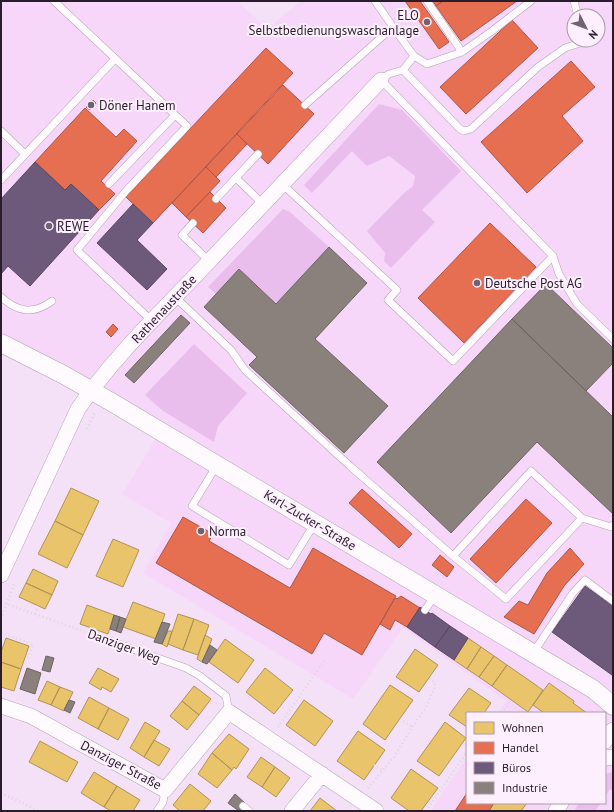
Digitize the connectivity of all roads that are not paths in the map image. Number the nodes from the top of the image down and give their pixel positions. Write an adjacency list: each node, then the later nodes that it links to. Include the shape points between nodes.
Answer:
1 (54, 1): 9 (lane)
2 (375, 1): 5 (lane)
3 (427, 1): 7 (lane)
4 (531, 1): 7 (lane)
5 (393, 27): 8 (lane); 12 (lane)
6 (566, 48): 10 (lane, via 538,67 471,129 464,131)
7 (462, 52): 8 (lane, via 427,64)
8 (414, 56): 10 (lane)
9 (115, 59): 13 (lane); 15 (lane)
10 (402, 70): 11 (lane)
11 (381, 80): 20 (street, Rathenaustraße); 24 (lane)
12 (305, 105)
13 (175, 115): 19 (lane); 29 (lane, via 187,126 126,191 77,250)
14 (1, 131): 15 (lane)
15 (25, 154): 18 (lane)
16 (258, 154): 17 (lane)
17 (236, 178): 21 (lane); 22 (lane)
18 (1, 180)
19 (110, 184)
20 (282, 184): 22 (street, Rathenaustraße); 24 (lane, via 397,290 388,300 453,361)
21 (216, 199)
22 (263, 204): 25 (street, Rathenaustraße)
23 (193, 223): 25 (lane, via 182,235)
24 (552, 256): 30 (lane, via 559,274 577,304)
25 (209, 261): 27 (street, Rathenaustraße)
26 (1, 297): 28 (lane, via 20,309 43,308)
27 (175, 297): 29 (street, Rathenaustraße); 37 (lane, via 231,350 245,370)
28 (52, 301)
29 (152, 321): 32 (street, Rathenaustraße)
30 (613, 339)
31 (1, 343): 32 (street, Karl-Zucker-Straße)
32 (92, 390): 33 (street, Karl-Zucker-Straße); 38 (street, Rathenaustraße, via 78,409)
33 (217, 465): 35 (street, Karl-Zucker-Straße); 35 (lane, via 192,506 289,565)
34 (582, 518): 36 (lane, via 611,527); 37 (lane, via 506,600); 37 (lane, via 531,471)
35 (315, 523): 39 (street, Karl-Zucker-Straße)
36 (613, 525)
37 (453, 556)
38 (1, 575)
39 (435, 595): 41 (lane); 43 (street, Karl-Zucker-Straße)
40 (613, 601): 43 (lane, via 585,580 573,593)
41 (425, 610)
42 (96, 636): 46 (lane, Danziger Weg, via 186,668 200,676 226,696)
43 (533, 653): 45 (street, Karl-Zucker-Straße, via 593,689)
44 (1, 706): 50 (street, Danziger Straße, via 31,716)
45 (613, 706)
46 (229, 712): 49 (street); 50 (street, Danziger Straße)
47 (613, 730): 48 (street)
48 (606, 740)
49 (322, 774): 54 (street); 55 (street)
50 (165, 790): 52 (lane, via 163,802)
51 (243, 806): 53 (lane)
52 (157, 811)
53 (249, 811)
54 (292, 811)
55 (376, 811)

